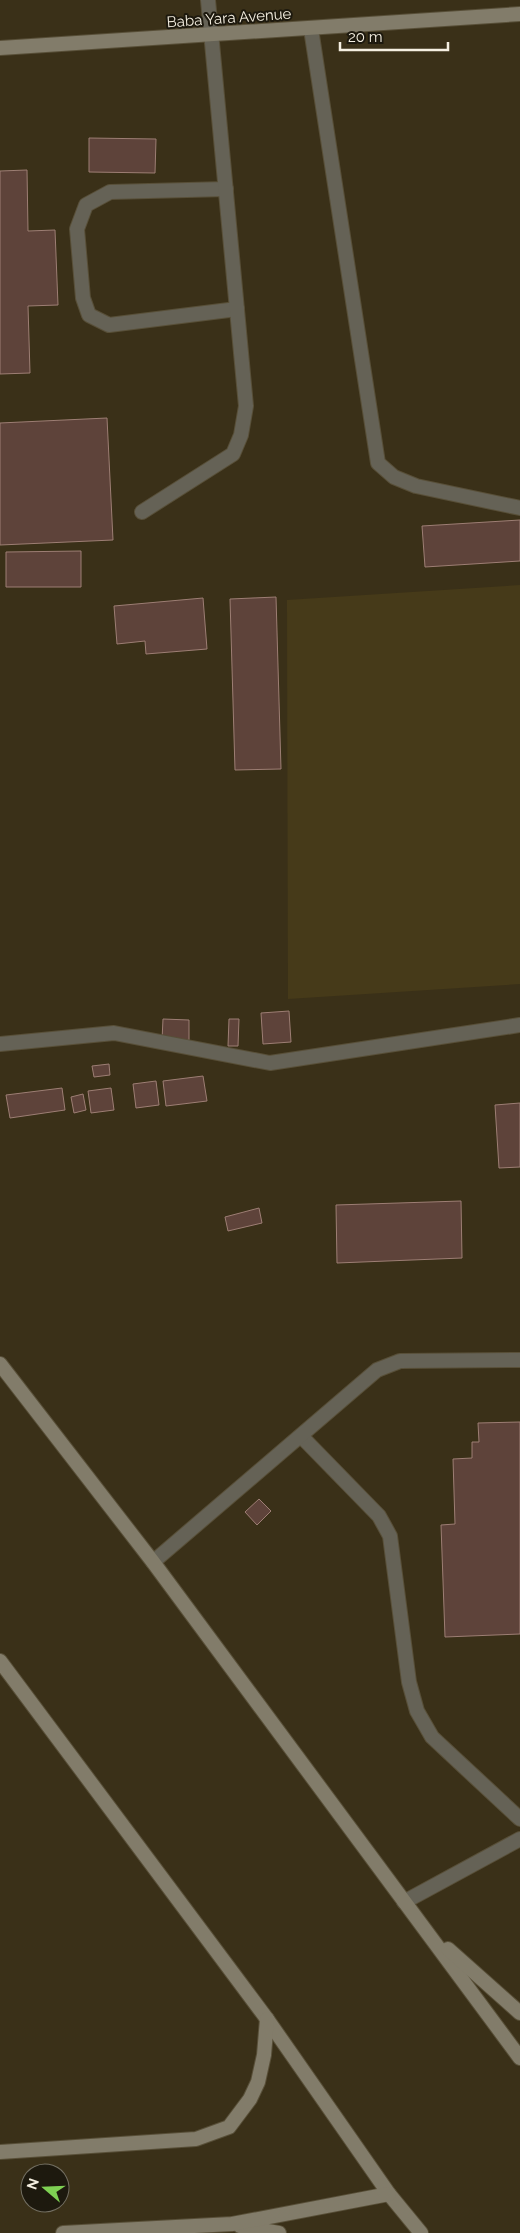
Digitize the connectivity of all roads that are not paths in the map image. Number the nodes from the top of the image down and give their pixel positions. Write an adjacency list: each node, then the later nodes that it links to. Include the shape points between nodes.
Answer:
1 (208, 0): 4 (lane)
2 (520, 14): 3 (main road, Baba Yara Avenue)
3 (310, 29): 4 (main road, Baba Yara Avenue); 8 (lane, via 378,462 394,477 416,486)
4 (212, 36): 5 (main road, Baba Yara Avenue); 6 (lane)
5 (0, 48)
6 (226, 189): 7 (lane); 7 (lane, via 110,192 86,205 77,229 83,298 90,315 109,325)
7 (237, 309): 9 (lane, via 246,406 233,454)
8 (520, 508)
9 (142, 512)
10 (520, 1025): 11 (lane, via 270,1063 114,1032)
11 (0, 1044)
12 (520, 1360): 14 (lane, via 400,1361 377,1370)
13 (0, 1364): 15 (main road)
14 (301, 1436): 15 (lane); 17 (lane, via 379,1516 390,1536 409,1682 417,1711 432,1737)
15 (153, 1562): 19 (main road)
16 (0, 1661): 22 (main road)
17 (520, 1818)
18 (520, 1839): 19 (lane)
19 (404, 1902): 20 (main road)
20 (425, 1928): 21 (main road); 23 (main road)
21 (520, 2013)
22 (267, 2019): 24 (main road, via 258,2082 229,2127 196,2139); 25 (main road)
23 (520, 2058)
24 (0, 2152)
25 (389, 2194): 26 (main road); 29 (main road)
26 (232, 2224): 27 (main road); 28 (main road)
27 (63, 2233)
28 (279, 2233)
29 (420, 2233)

